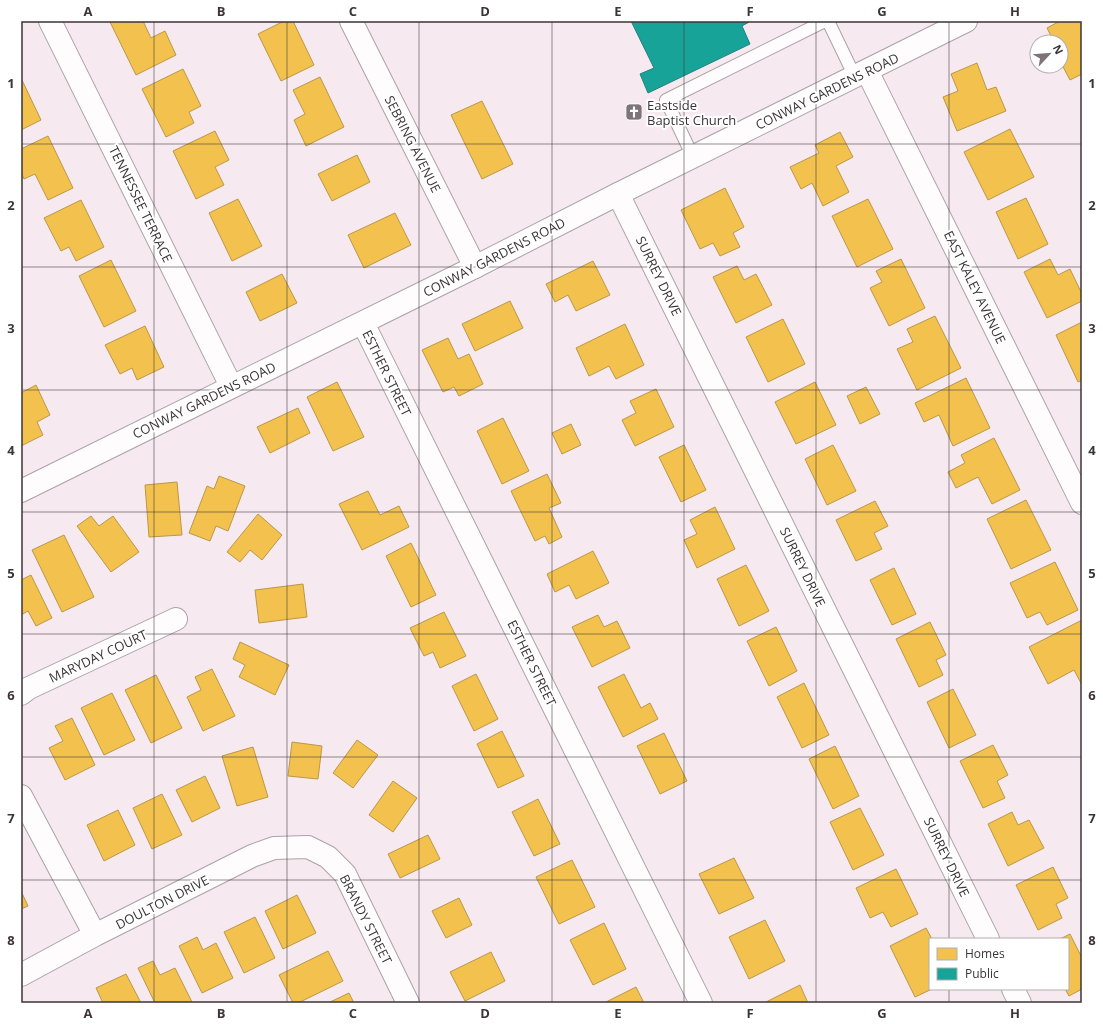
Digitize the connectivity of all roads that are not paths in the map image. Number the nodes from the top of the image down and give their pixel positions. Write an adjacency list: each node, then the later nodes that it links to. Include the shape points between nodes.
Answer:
1 (50, 21): 12 (street, TENNESSEE TERRACE)
2 (351, 21): 10 (street, SEBRING AVENUE)
3 (825, 21): 6 (lane)
4 (828, 21): 7 (lane)
5 (966, 21): 7 (street, CONWAY GARDENS ROAD)
6 (809, 25): 8 (lane, via 666,100)
7 (861, 74): 8 (street, CONWAY GARDENS ROAD); 14 (street, EAST KALEY AVENUE)
8 (693, 157): 9 (street, CONWAY GARDENS ROAD)
9 (618, 194): 10 (street, CONWAY GARDENS ROAD); 20 (street, SURREY DRIVE)
10 (475, 267): 11 (street, CONWAY GARDENS ROAD)
11 (362, 323): 12 (street, CONWAY GARDENS ROAD); 24 (street, ESTHER STREET)
12 (231, 386): 13 (street, CONWAY GARDENS ROAD)
13 (21, 491)
14 (1082, 503)
15 (176, 619): 16 (street, MARYDAY COURT)
16 (21, 694)
17 (21, 796): 19 (street)
18 (308, 848): 19 (street, DOULTON DRIVE, via 274,848 252,856); 23 (street, BRANDY STREET, via 328,856 345,874)
19 (96, 935): 21 (street, DOULTON DRIVE)
20 (988, 938)
21 (21, 975)
22 (1014, 990): 25 (street)
23 (408, 1003)
24 (701, 1003)
25 (1020, 1003)

